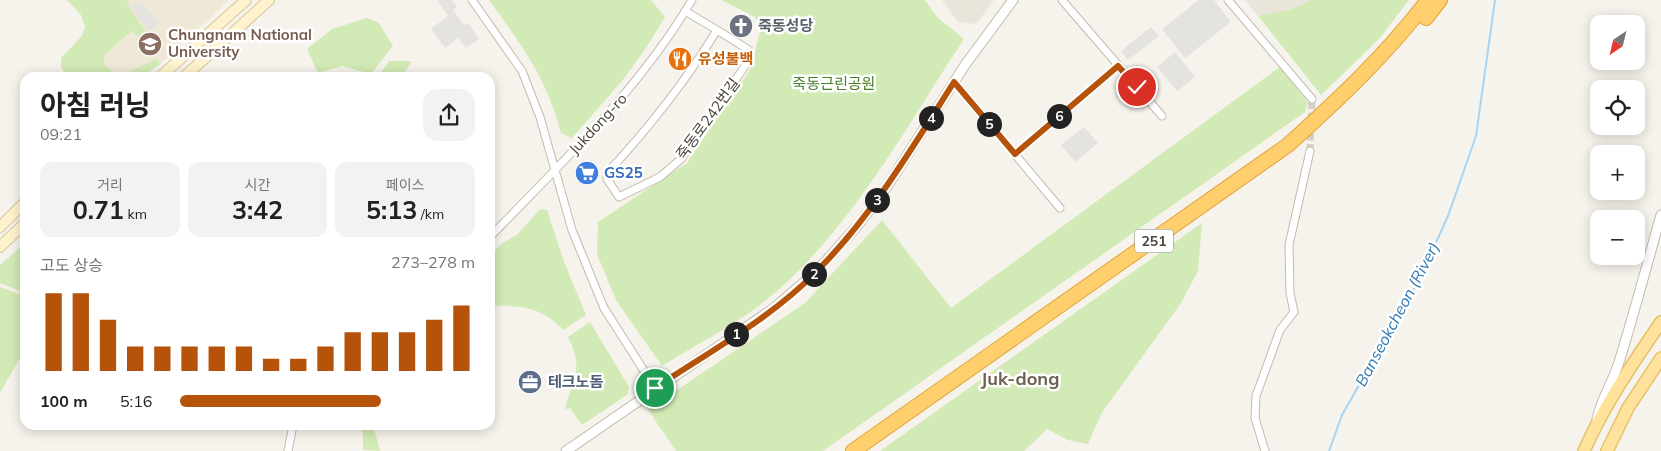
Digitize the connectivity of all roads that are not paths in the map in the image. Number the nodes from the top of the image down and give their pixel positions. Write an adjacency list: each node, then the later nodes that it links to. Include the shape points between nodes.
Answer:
1 (246, 0): 13 (main road)
2 (270, 0): 14 (main road)
3 (472, 0): 20 (street, via 522,71)
4 (692, 0): 10 (street, Jukdong-ro)
5 (1013, 0): 15 (street)
6 (1062, 0): 12 (street)
7 (1228, 0): 16 (street)
8 (1428, 0): 35 (highway, 251, via 1391,46 1288,145)
9 (1440, 0): 36 (highway, 251, via 1397,51 1295,150)
10 (686, 12): 11 (street, 죽동로242번길); 20 (street, Jukdong-ro, via 653,61 616,106)
11 (717, 30): 11 (street, 죽동로242번길, via 686,78 607,172 607,179 619,197 660,176 681,159 745,66 749,50)
12 (1118, 66): 17 (street); 19 (street)
13 (167, 72)
14 (190, 72)
15 (954, 82): 19 (street); 30 (street, via 886,188 815,273 774,308)
16 (1312, 98)
17 (1162, 116)
18 (1310, 150): 37 (street, via 1289,245 1290,293 1294,312 1280,330 1256,396 1255,418)
19 (1015, 154): 22 (street)
20 (556, 168): 26 (street, Jukdong-ro); 30 (street, via 572,230 604,308)
21 (20, 207): 24 (main road)
22 (1060, 208)
23 (1661, 215): 31 (street, via 1615,375 1599,405)
24 (0, 227)
25 (20, 228): 27 (main road)
26 (495, 232)
27 (0, 247)
28 (1661, 322): 31 (main road, via 1629,368)
29 (1661, 358): 39 (main road, via 1628,408)
30 (655, 388): 34 (street)
31 (1596, 425): 38 (main road)
32 (292, 430): 33 (street)
33 (288, 451)
34 (566, 451)
35 (853, 451)
36 (868, 451)
37 (1265, 451)
38 (1584, 451)
39 (1607, 451)

